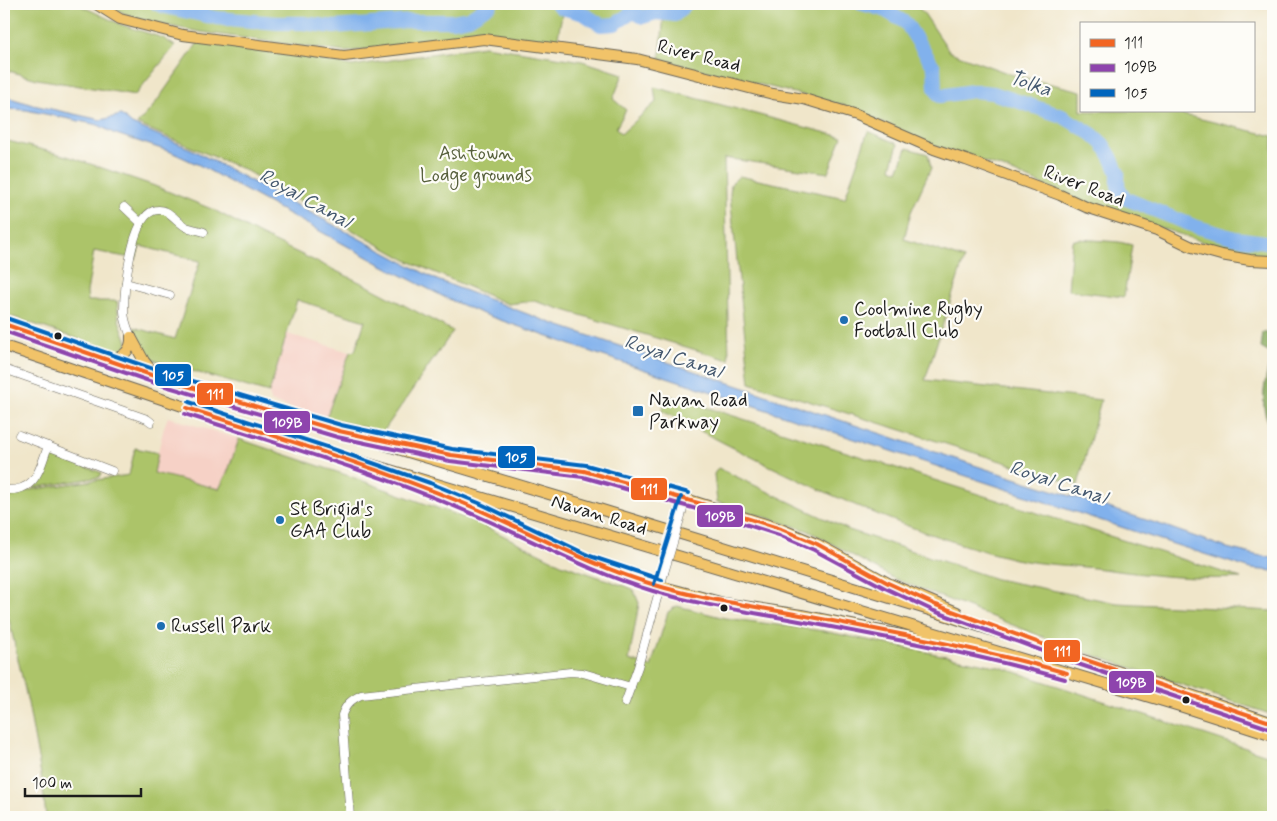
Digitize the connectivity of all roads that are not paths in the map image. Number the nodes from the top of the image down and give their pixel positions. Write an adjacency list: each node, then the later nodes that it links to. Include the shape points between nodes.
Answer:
1 (96, 4): 5 (main road, River Road, via 120,19 183,35 344,56 484,39 636,58 773,94 804,98 856,115 934,149 1086,207 1157,230 1192,247 1231,257)
2 (124, 206): 3 (street)
3 (141, 223): 4 (street, via 153,211 161,210 185,226); 6 (street)
4 (204, 232)
5 (1273, 261)
6 (126, 283): 7 (street); 9 (street, via 124,313)
7 (170, 295)
8 (4, 324): 11 (main road, Navan Road)
9 (131, 337): 11 (main road, via 127,352); 13 (main road)
10 (4, 346): 18 (main road, Navan Road)
11 (108, 360): 13 (main road, Navan Road)
12 (4, 369): 14 (street)
13 (157, 377): 15 (main road, Navan Road)
14 (151, 422)
15 (339, 431): 21 (main road, via 451,455 584,471); 23 (main road, Navan Road)
16 (19, 435): 17 (street)
17 (48, 446): 19 (street); 20 (street, via 33,482 15,491)
18 (313, 448): 22 (main road, via 463,503 577,557); 24 (main road, Navan Road)
19 (112, 471)
20 (4, 490)
21 (687, 499): 22 (street, bridge); 23 (main road, via 808,540 888,583 936,604)
22 (660, 586): 24 (main road, via 724,603 887,631); 25 (street)
23 (1080, 658): 27 (main road, Navan Road)
24 (1050, 668): 28 (main road, Navan Road)
25 (631, 687): 26 (street); 29 (street, via 571,672 362,695 351,700 342,715)
26 (625, 703)
27 (1273, 723)
28 (1273, 736)
29 (350, 817)

